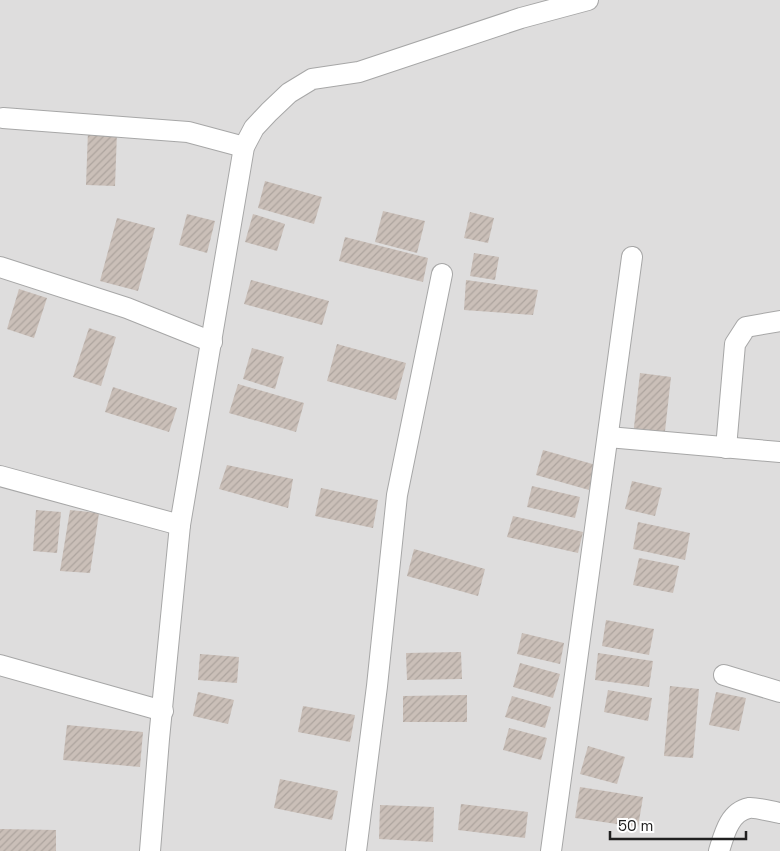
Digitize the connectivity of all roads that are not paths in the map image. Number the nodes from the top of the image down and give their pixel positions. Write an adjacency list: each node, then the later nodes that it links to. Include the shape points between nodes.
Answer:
1 (588, 0): 3 (street, via 521,18 359,72 312,79 289,93 269,112 254,128)
2 (3, 118): 3 (street, via 188,132)
3 (244, 147): 8 (street)
4 (632, 257): 9 (street)
5 (0, 267): 8 (street, via 126,308)
6 (442, 274): 20 (street, via 397,495)
7 (780, 321): 10 (street, via 746,327 735,344)
8 (212, 342): 13 (street)
9 (608, 437): 10 (street); 21 (street)
10 (726, 448): 11 (street)
11 (780, 452)
12 (0, 476): 13 (street)
13 (180, 525): 17 (street)
14 (0, 665): 17 (street)
15 (724, 675): 16 (street)
16 (780, 692)
17 (163, 711): 19 (street)
18 (780, 813): 22 (street, via 749,808 734,817 726,828)
19 (150, 851)
20 (356, 851)
21 (551, 851)
22 (719, 851)

